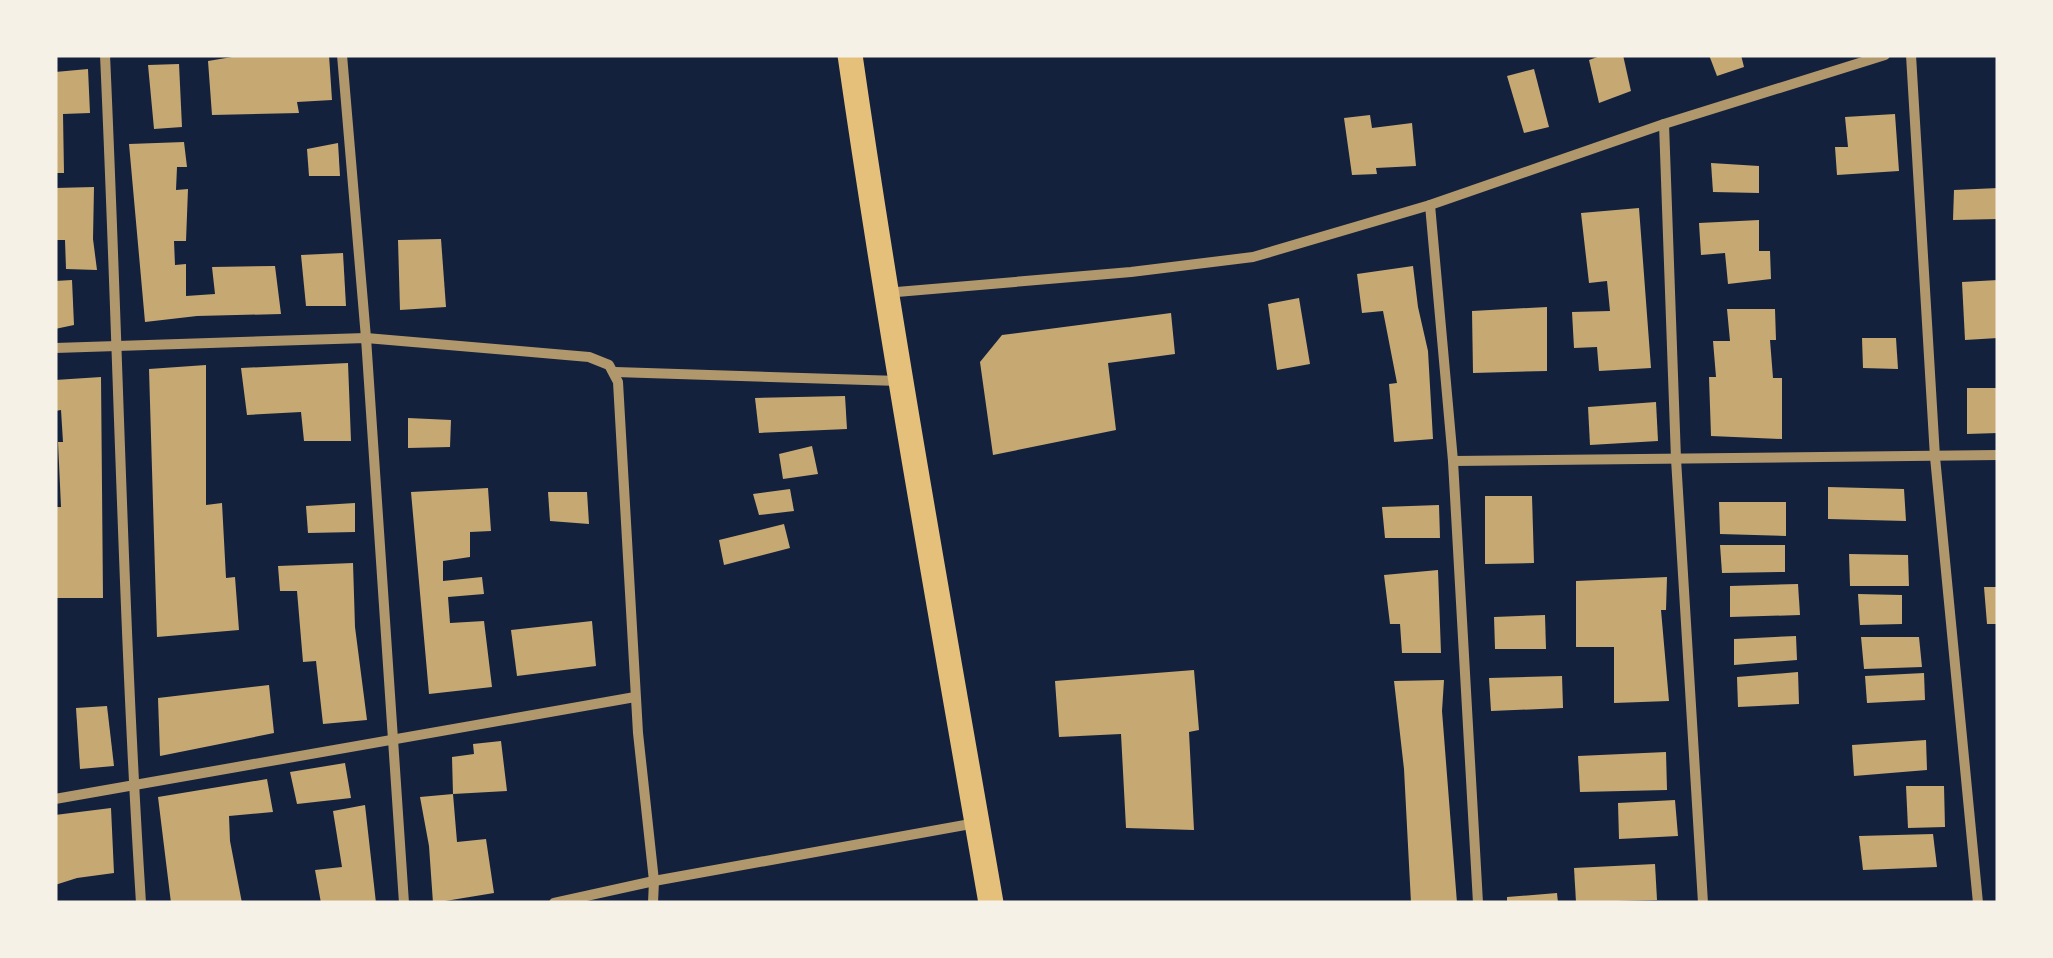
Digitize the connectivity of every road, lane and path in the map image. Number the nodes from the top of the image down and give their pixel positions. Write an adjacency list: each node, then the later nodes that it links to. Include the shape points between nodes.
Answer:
1 (104, 55): 10 (street)
2 (342, 55): 9 (street)
3 (850, 55): 8 (highway)
4 (1885, 55): 6 (street)
5 (1910, 55): 15 (street)
6 (1664, 124): 7 (street); 16 (street)
7 (1430, 204): 8 (street, via 1254,257); 17 (street)
8 (884, 293): 13 (highway)
9 (366, 338): 10 (street); 12 (street, via 589,357); 19 (street)
10 (119, 344): 11 (street); 20 (street)
11 (55, 348)
12 (615, 372): 13 (street); 18 (street)
13 (902, 382): 22 (highway)
14 (1998, 455): 15 (street)
15 (1935, 457): 16 (street); 31 (street)
16 (1676, 459): 17 (street); 30 (street)
17 (1453, 461): 29 (street)
18 (636, 697): 19 (street); 23 (street)
19 (394, 737): 20 (street); 25 (street)
20 (134, 785): 21 (street); 24 (street)
21 (55, 799)
22 (977, 822): 23 (street); 28 (highway)
23 (654, 881): 26 (street); 27 (street)
24 (141, 903)
25 (404, 903)
26 (554, 903)
27 (654, 903)
28 (991, 903)
29 (1478, 903)
30 (1703, 903)
31 (1978, 903)

